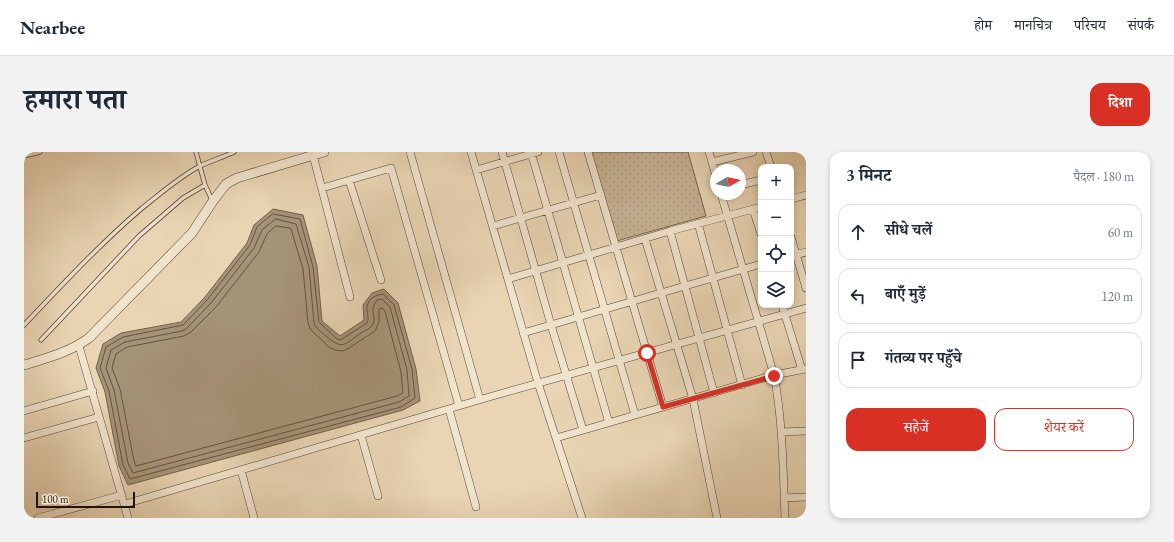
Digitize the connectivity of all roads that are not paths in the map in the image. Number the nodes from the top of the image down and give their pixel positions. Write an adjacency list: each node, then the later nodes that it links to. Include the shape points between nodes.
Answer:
1 (40, 152): 15 (lane)
2 (196, 152): 19 (lane)
3 (234, 152): 19 (lane)
4 (324, 152): 14 (street)
5 (410, 152): 84 (street)
6 (471, 152): 20 (street)
7 (502, 152): 16 (street)
8 (559, 152): 31 (street)
9 (588, 152): 26 (street)
10 (709, 152): 17 (street)
11 (753, 152): 17 (street)
12 (766, 152): 18 (street)
13 (534, 153): 16 (street); 34 (street)
14 (314, 155): 25 (street); 30 (street, via 237,178 226,184)
15 (24, 156)
16 (505, 162): 20 (street); 36 (street)
17 (712, 162)
18 (770, 164)
19 (200, 167): 24 (lane); 64 (lane, via 159,194 116,231)
20 (476, 170): 39 (street)
21 (350, 180): 25 (street); 52 (street); 85 (street, via 391,168)
22 (758, 181): 23 (street)
23 (746, 184)
24 (205, 185): 30 (lane); 69 (lane, via 183,198 140,236)
25 (322, 188): 56 (street)
26 (601, 195): 31 (street); 42 (street)
27 (806, 195): 28 (street)
28 (794, 198)
29 (723, 200): 35 (street)
30 (213, 201): 71 (street, via 192,233)
31 (573, 202): 34 (street); 44 (street)
32 (758, 208): 33 (street)
33 (753, 209): 35 (street); 38 (street)
34 (548, 210): 36 (street); 46 (street)
35 (728, 215): 37 (street); 48 (street)
36 (521, 218): 39 (street); 49 (street)
37 (698, 223): 40 (street); 50 (street)
38 (758, 225)
39 (492, 226): 51 (street)
40 (670, 231): 41 (street); 53 (street)
41 (645, 239): 42 (street); 55 (street)
42 (616, 248): 44 (street); 57 (street)
43 (806, 252): 45 (street)
44 (589, 256): 46 (street); 60 (street)
45 (794, 256): 54 (street)
46 (563, 263): 49 (street); 62 (street)
47 (758, 265): 48 (street)
48 (743, 268): 50 (street); 63 (street)
49 (536, 271): 51 (street); 65 (street)
50 (713, 277): 53 (street); 66 (street)
51 (508, 279): 67 (street)
52 (381, 280)
53 (685, 286): 55 (street); 68 (street)
54 (806, 288)
55 (661, 292): 57 (street); 70 (street)
56 (350, 297)
57 (632, 301): 60 (street); 72 (street)
58 (783, 308): 61 (street)
59 (806, 308): 61 (street)
60 (604, 309): 62 (street); 73 (street)
61 (785, 314): 63 (street); 76 (street)
62 (579, 316): 65 (street); 75 (street)
63 (759, 321): 66 (street); 78 (street)
64 (24, 325)
65 (551, 325): 67 (street); 77 (street)
66 (727, 330): 68 (street); 80 (street)
67 (524, 333): 79 (street)
68 (699, 338): 70 (street); 82 (street)
69 (41, 340)
70 (676, 344): 72 (street); 83 (street)
71 (79, 346): 74 (street); 81 (street)
72 (647, 353): 73 (street); 86 (street)
73 (619, 361): 75 (street); 89 (street)
74 (24, 365)
75 (594, 368): 77 (street); 91 (street)
76 (804, 369): 78 (street)
77 (566, 376): 79 (street); 92 (street)
78 (774, 376): 80 (street); 94 (street)
79 (538, 383): 84 (street); 97 (street)
80 (742, 385): 82 (street)
81 (93, 391): 88 (street); 90 (street)
82 (714, 393): 83 (street)
83 (693, 399): 86 (street); 109 (street)
84 (480, 400): 85 (street)
85 (460, 406): 87 (street)
86 (663, 407): 89 (street)
87 (449, 409): 95 (street); 104 (street)
88 (24, 411)
89 (635, 415): 91 (street)
90 (99, 417): 96 (street); 99 (street)
91 (609, 423): 92 (street)
92 (582, 430): 97 (street)
93 (806, 431): 94 (street)
94 (781, 432): 102 (street)
95 (361, 435): 98 (street); 100 (street)
96 (24, 438)
97 (556, 438): 108 (street)
98 (241, 470): 103 (street); 107 (street)
99 (122, 495): 103 (street); 105 (street)
100 (378, 496)
101 (806, 497): 102 (street)
102 (784, 498): 110 (street)
103 (125, 504): 106 (street)
104 (476, 507)
105 (38, 518)
106 (128, 518)
107 (254, 518)
108 (582, 518)
109 (717, 518)
110 (784, 518)

